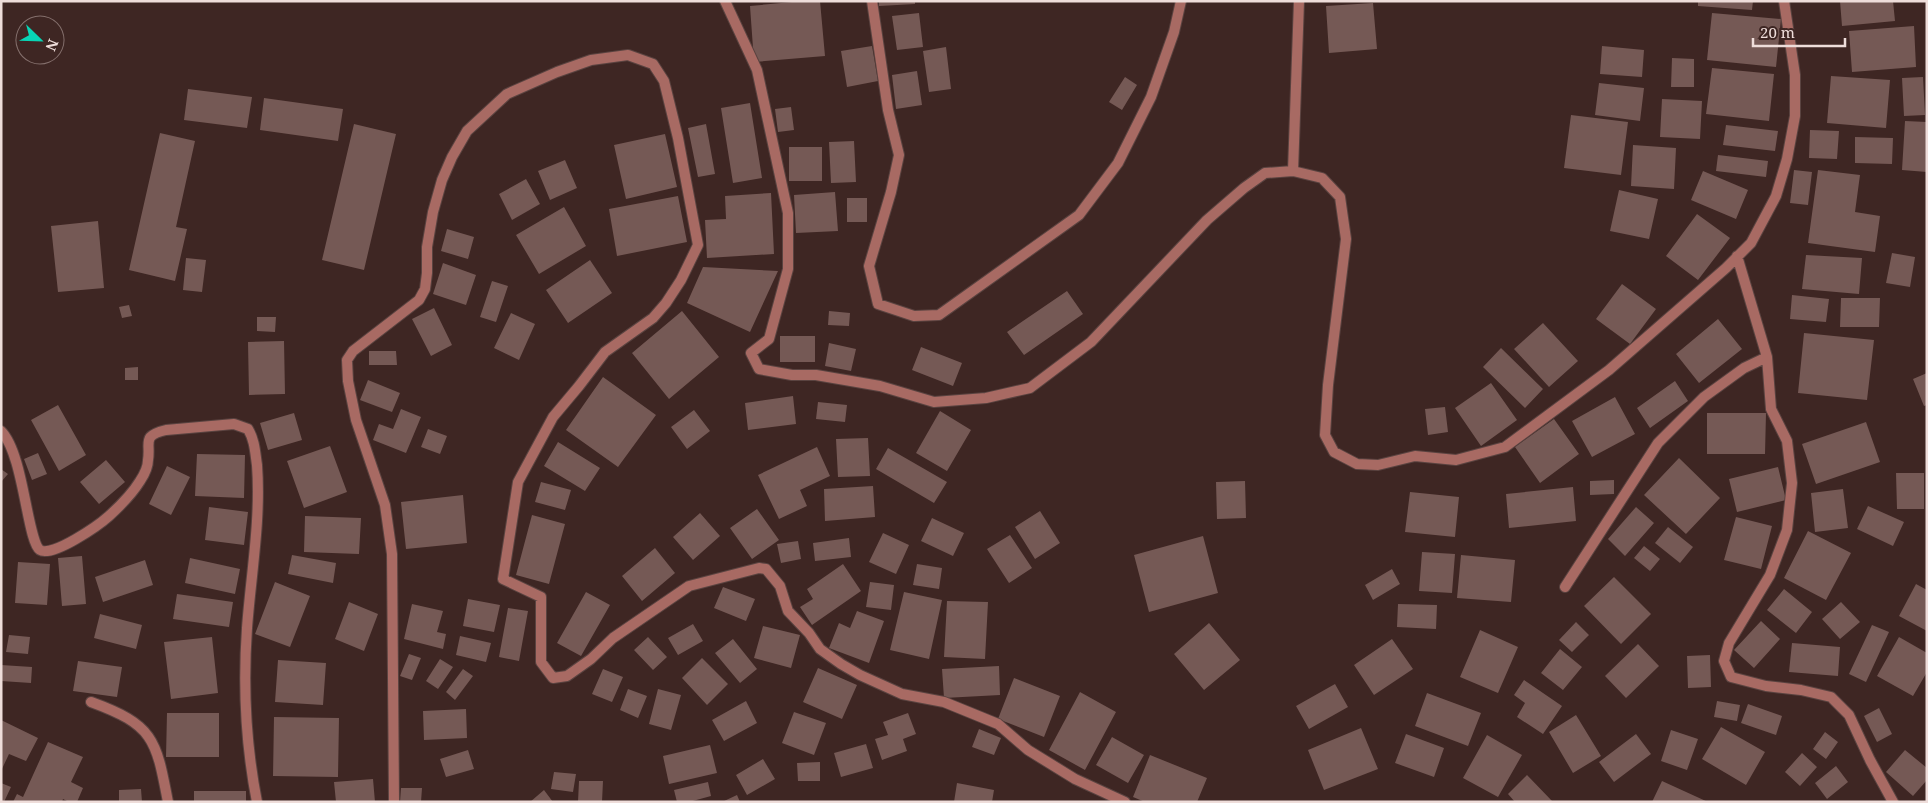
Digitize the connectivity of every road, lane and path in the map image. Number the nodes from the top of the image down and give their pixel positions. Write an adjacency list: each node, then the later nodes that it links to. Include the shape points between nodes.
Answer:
1 (726, 1): 6 (street, via 757,70 788,213 788,269 769,339 751,353 759,369 880,386 934,402 986,398 1030,388 1091,342 1207,220 1244,188 1265,173)
2 (872, 1): 3 (street, via 888,110 899,155 869,266 878,304 914,316 939,315 1079,215 1118,163 1151,97 1174,32)
3 (1181, 1)
4 (1299, 1): 6 (street)
5 (1784, 1): 7 (street, via 1795,75 1792,133 1776,196 1751,242)
6 (1293, 171): 7 (street, via 1322,178 1340,197 1346,239 1325,435 1334,452 1357,464 1378,465 1415,456 1456,460 1505,447 1610,370)
7 (1737, 256): 8 (street)
8 (1766, 357): 10 (street, via 1704,396 1658,443); 16 (street, via 1771,410 1787,441 1792,483 1787,530 1770,575 1729,643 1724,661 1731,677 1744,682 1831,697 1849,715)
9 (1, 431): 13 (street, via 16,460 37,547 46,551 86,533 125,500 147,468 147,446 156,433 234,424 248,429 254,440 259,494 247,629 246,694 251,772)
10 (1566, 588)
11 (91, 702): 12 (street, via 136,722 152,740)
12 (168, 802)
13 (257, 802)
14 (394, 802): 15 (street, via 392,554 385,506 356,420 347,360 353,351 419,300 425,289 433,212 446,172 467,131 507,94 529,83 591,60 628,55 653,64 664,81 698,245 666,303 653,318 605,352 553,417 518,482 503,579 540,598 541,662 553,678 567,676 613,638 689,586 766,569 780,586 788,611 810,633 820,649 841,664 902,694 944,702 998,724 1028,750 1074,779)
15 (1125, 802)
16 (1893, 802)

